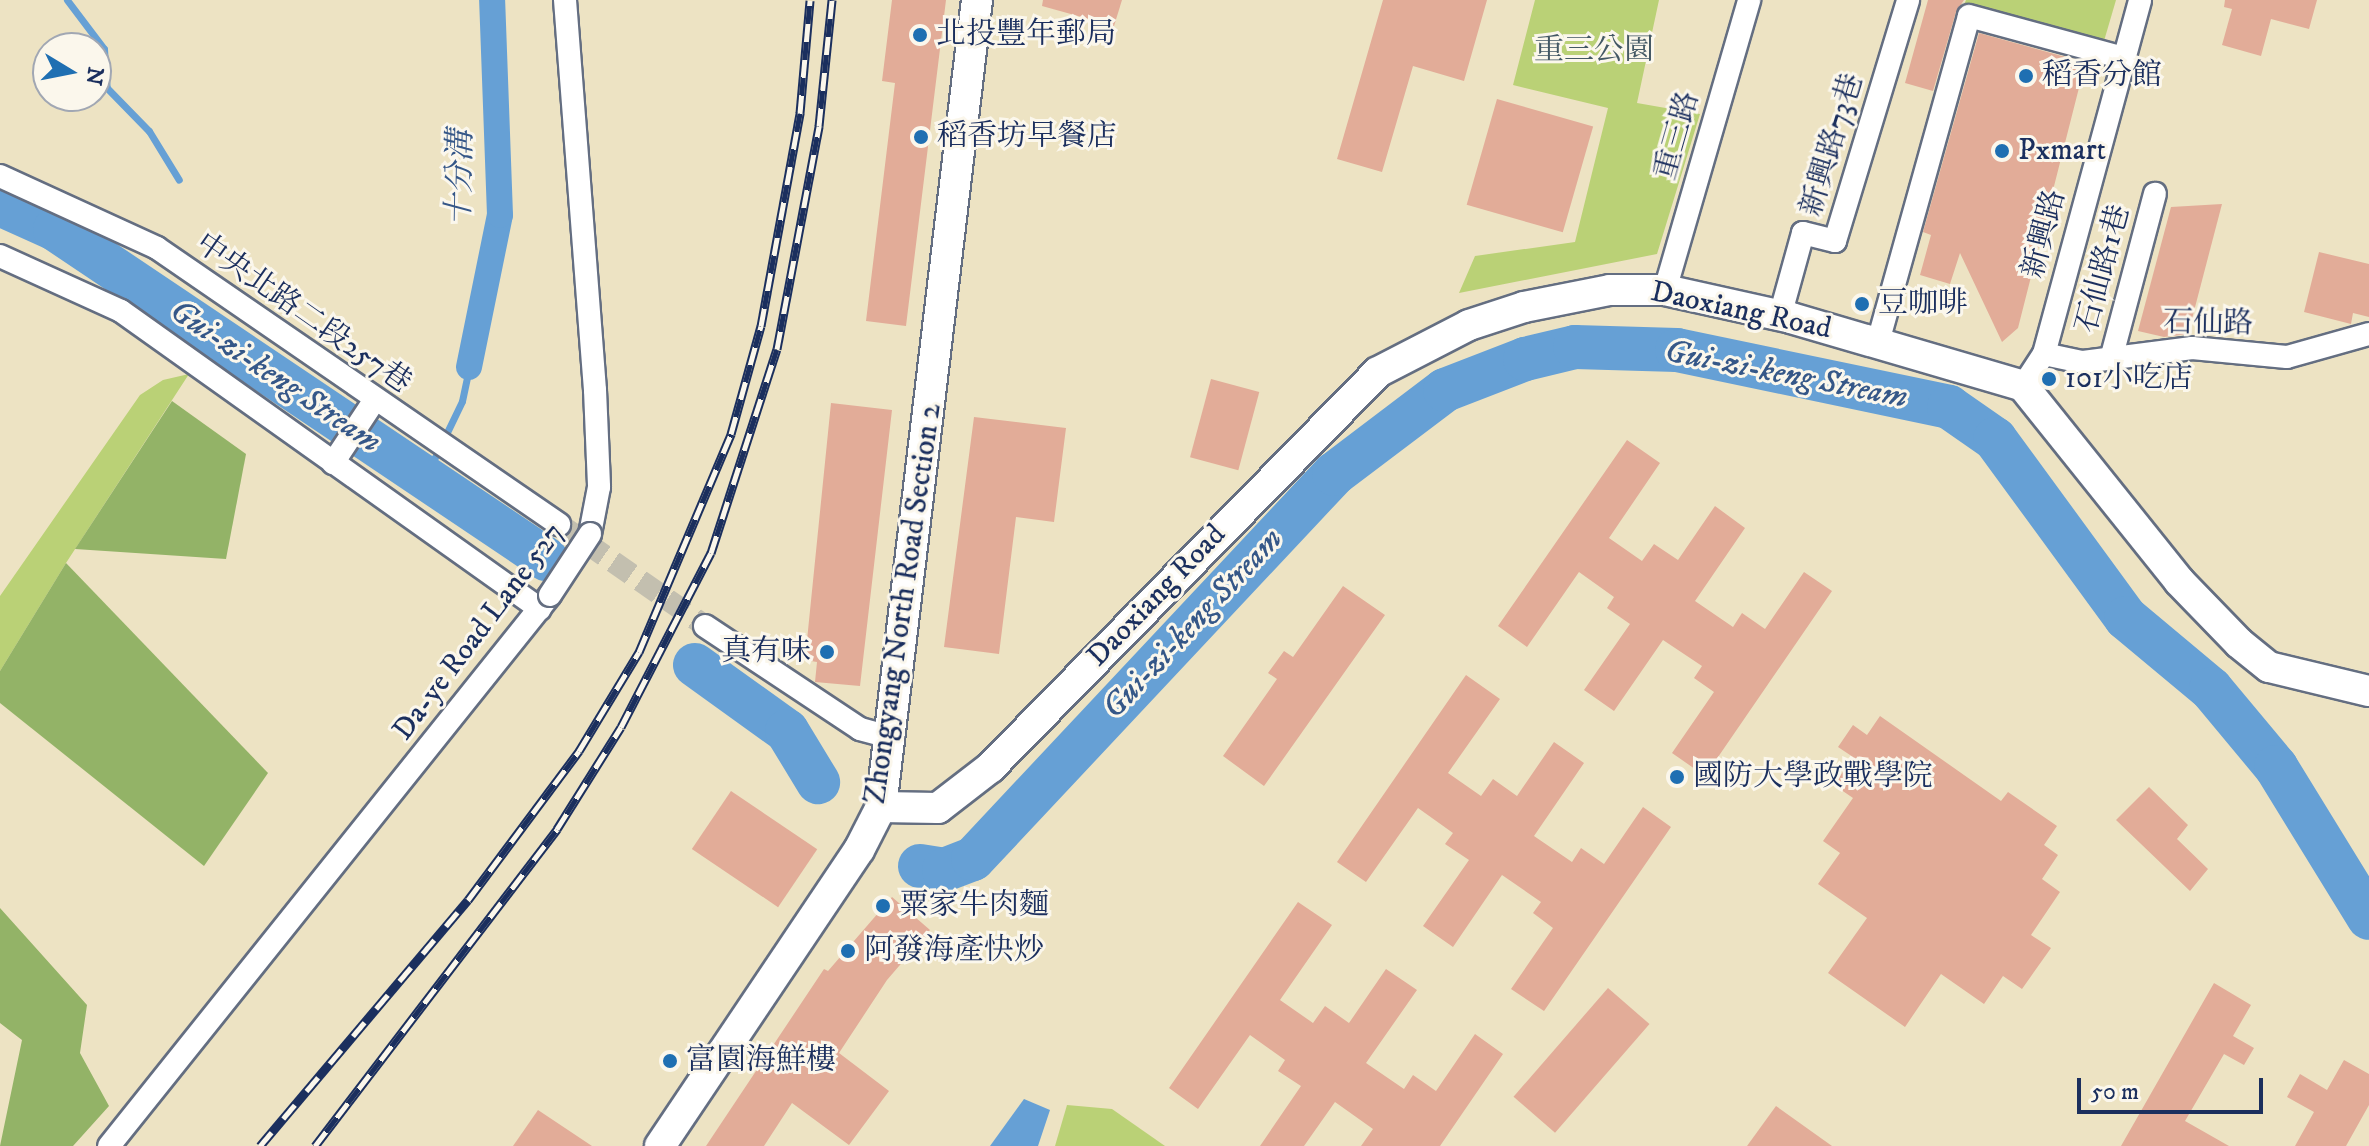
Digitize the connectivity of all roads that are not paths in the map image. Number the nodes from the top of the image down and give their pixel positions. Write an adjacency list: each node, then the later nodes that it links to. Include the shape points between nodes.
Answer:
1 (565, 0): 20 (street, Da-ye Road Lane 527, bridge, via 599,487 590,534)
2 (977, 0): 23 (street, Zhongyang North Road Section 2)
3 (1749, 0): 10 (street, 重三路)
4 (1908, 0): 11 (street, 新興路73巷, via 1835,241 1803,233)
5 (2140, 0): 6 (street, 新興路)
6 (2124, 58): 13 (street, via 1969,16); 14 (street, 新興路)
7 (0, 176): 17 (street, 中央北路二段257巷, via 157,248)
8 (2155, 194): 15 (street, 石仙路1巷)
9 (0, 256): 18 (street, via 121,311)
10 (1665, 290): 11 (street, Daoxiang Road); 24 (street, Daoxiang Road, via 1610,290 1524,307 1430,341 1378,372 990,768 938,808)
11 (1780, 316): 13 (street, Daoxiang Road)
12 (2369, 334): 15 (street, 石仙路, via 2287,357 2192,348)
13 (1878, 342): 16 (street, Daoxiang Road)
14 (2044, 354): 15 (street, 石仙路, via 2083,362); 16 (street, 新興路)
15 (2111, 359)
16 (2023, 386): 22 (street, via 2179,581 2239,643 2269,667)
17 (374, 401): 18 (street); 19 (street, 中央北路二段257巷)
18 (333, 463): 20 (street)
19 (559, 524)
20 (545, 602): 25 (street, Da-ye Road Lane 527)
21 (705, 626): 23 (street, via 860,729)
22 (2367, 696)
23 (893, 738): 24 (street, Zhongyang North Road Section 2)
24 (881, 807): 26 (street, Zhongyang North Road Section 2, via 859,850)
25 (109, 1146)
26 (660, 1146)

